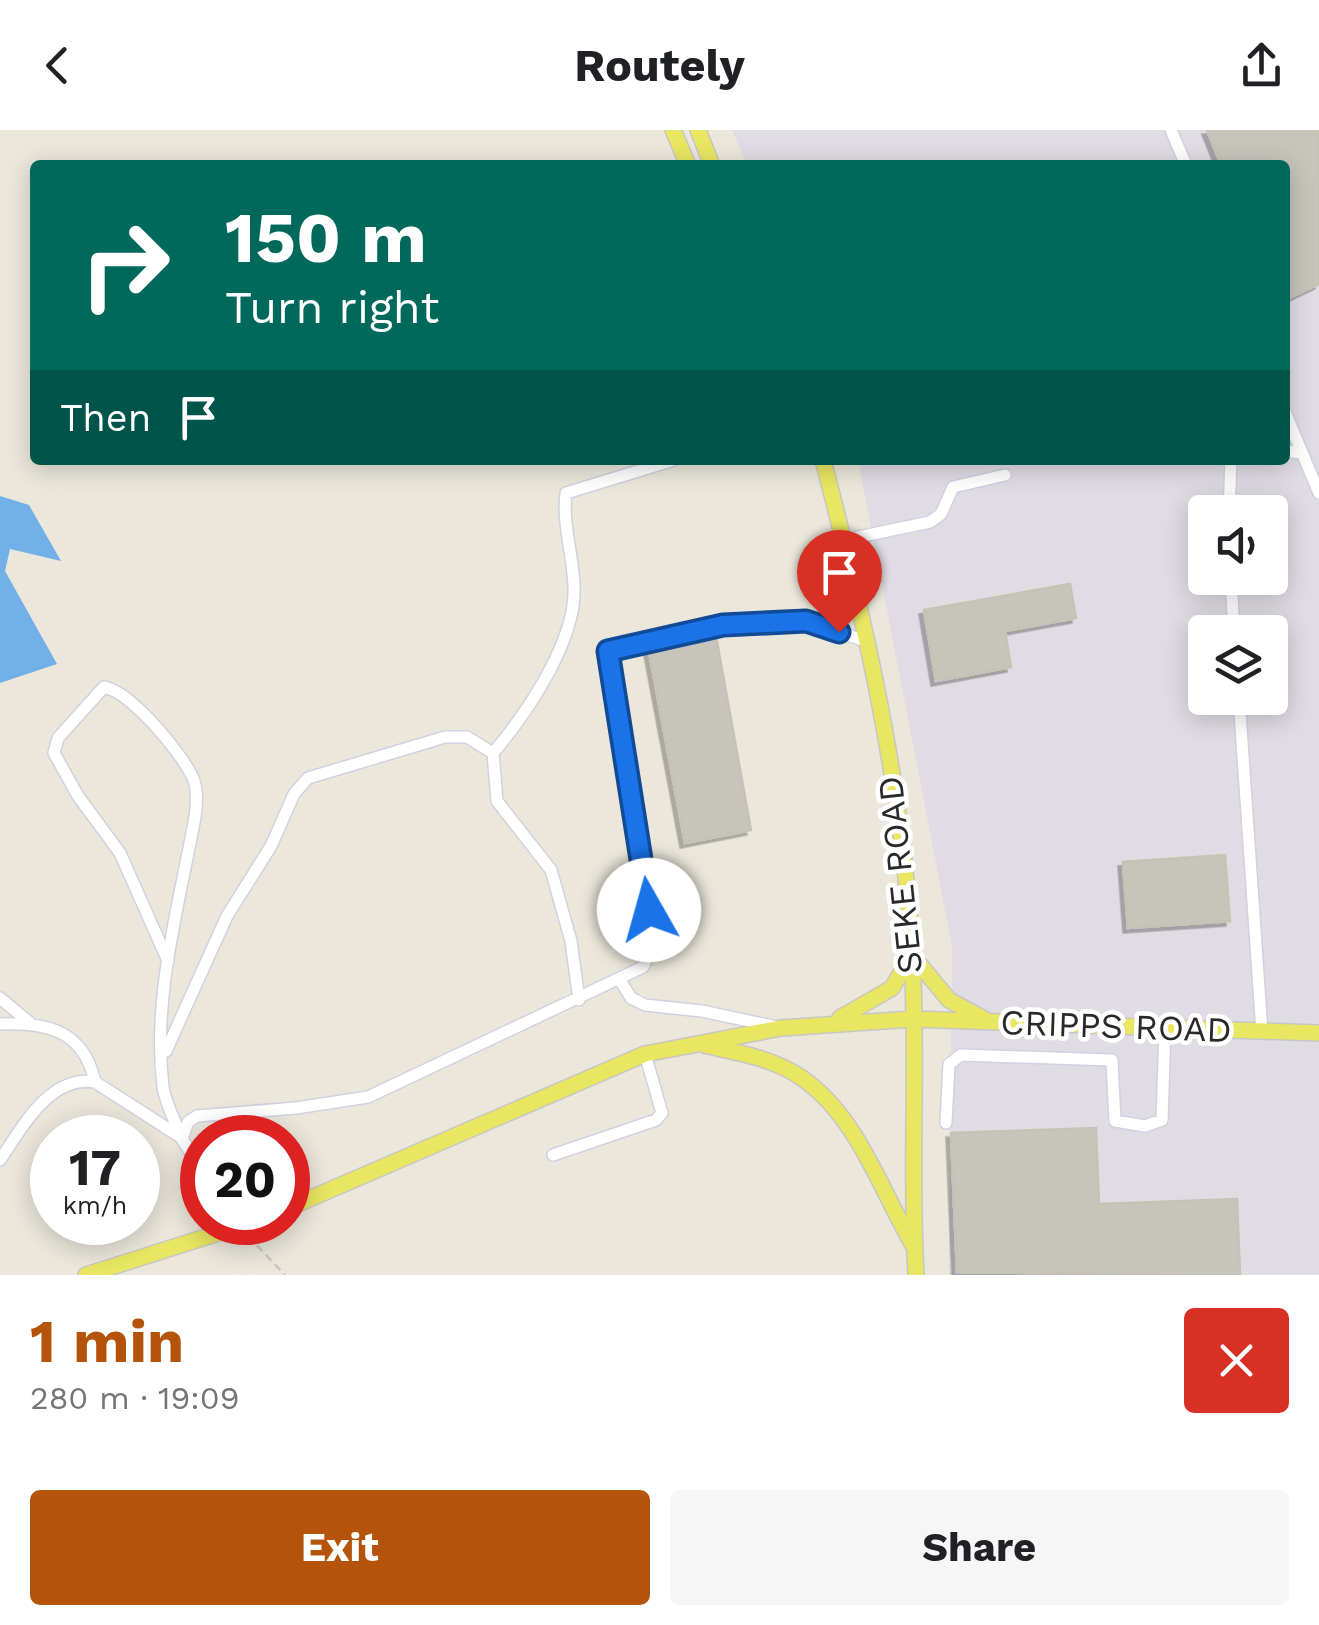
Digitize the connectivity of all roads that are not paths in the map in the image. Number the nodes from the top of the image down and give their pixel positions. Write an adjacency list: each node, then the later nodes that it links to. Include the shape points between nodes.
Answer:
1 (673, 130): 4 (main road)
2 (698, 130): 5 (main road)
3 (1172, 130): 6 (street)
4 (686, 160)
5 (710, 160)
6 (1184, 160)
7 (1290, 424): 9 (street)
8 (1290, 452): 9 (street)
9 (1301, 452): 14 (street)
10 (657, 465): 19 (street, via 566,492 575,592 570,628 520,721)
11 (822, 465): 16 (main road, SEKE ROAD)
12 (1231, 465): 15 (street)
13 (1005, 475): 16 (street, via 954,486 930,522)
14 (1319, 493)
15 (1230, 495)
16 (844, 540): 17 (main road, SEKE ROAD)
17 (868, 642): 20 (main road, SEKE ROAD); 22 (street, via 806,621 723,625 608,651 653,945 644,966)
18 (1240, 715): 32 (street)
19 (493, 752): 24 (street, via 497,801 551,870); 36 (street, via 466,738 445,737 308,778 227,916)
20 (912, 955): 25 (main road, SEKE ROAD); 26 (main road, via 949,1000); 28 (main road, via 880,998)
21 (168, 961): 21 (street, via 195,817 194,779 169,742 120,692 104,687 58,738 54,752 120,853); 36 (street, via 159,1008)
22 (620, 980): 24 (street); 30 (street, via 645,1005)
23 (0, 998): 27 (street)
24 (579, 1000): 38 (street, via 368,1096)
25 (913, 1019): 26 (main road, CRIPPS ROAD); 28 (main road, CRIPPS ROAD); 46 (main road, SEKE ROAD)
26 (990, 1022): 31 (main road, CRIPPS ROAD)
27 (30, 1023): 29 (street); 37 (street, via 75,1040 90,1058)
28 (827, 1023): 30 (main road, CRIPPS ROAD)
29 (0, 1024)
30 (781, 1028): 34 (main road, CRIPPS ROAD)
31 (1166, 1029): 32 (main road, CRIPPS ROAD); 39 (street, via 1162,1120 1152,1126 1115,1121 1112,1060 961,1055 949,1064)
32 (1262, 1032): 33 (main road, CRIPPS ROAD)
33 (1319, 1032)
34 (695, 1043): 35 (main road, CRIPPS ROAD); 46 (main road, via 762,1058 817,1090 860,1144)
35 (645, 1054): 42 (street, via 663,1103 656,1120); 44 (main road, CRIPPS ROAD)
36 (163, 1057): 40 (street, via 164,1088)
37 (95, 1082): 41 (street); 43 (street, via 60,1085)
38 (206, 1115)
39 (946, 1123)
40 (180, 1133)
41 (180, 1138)
42 (554, 1154)
43 (0, 1160)
44 (310, 1199)
45 (180, 1244): 47 (main road)
46 (914, 1247): 48 (main road, SEKE ROAD)
47 (86, 1275)
48 (916, 1275)

